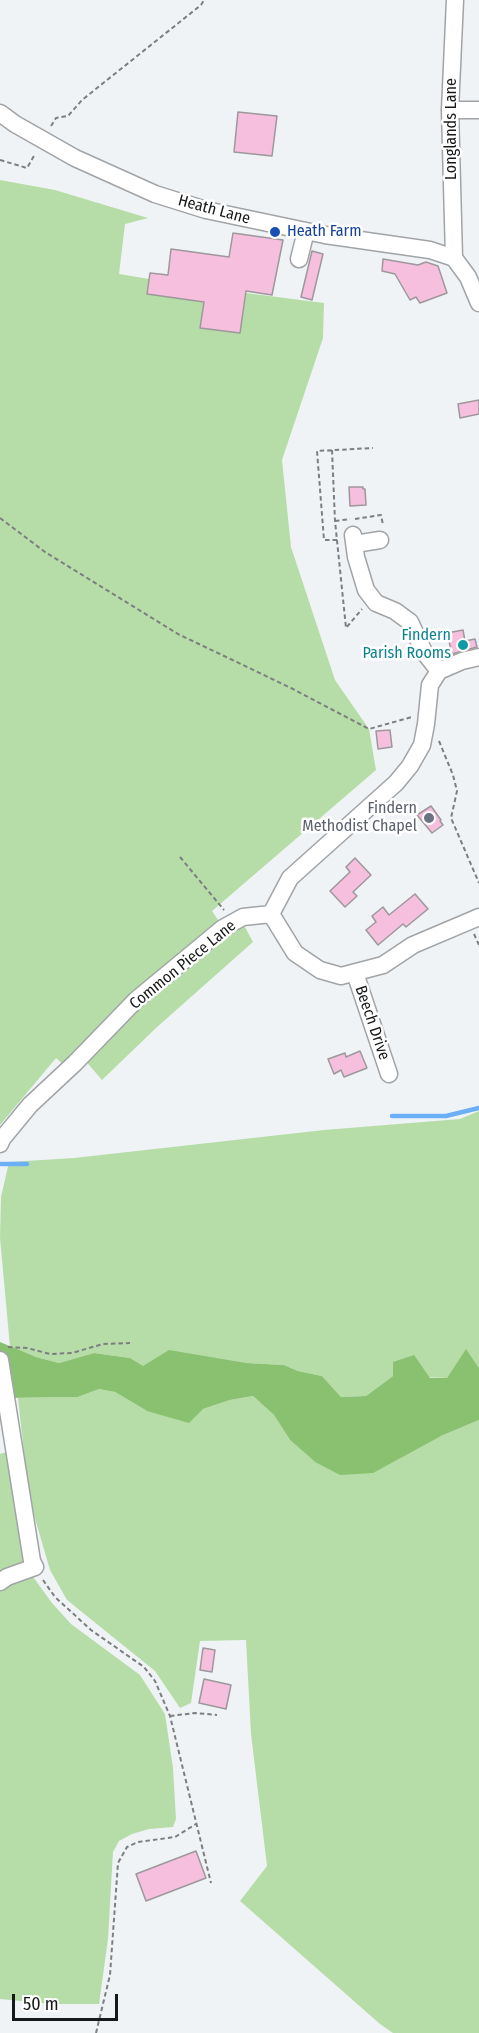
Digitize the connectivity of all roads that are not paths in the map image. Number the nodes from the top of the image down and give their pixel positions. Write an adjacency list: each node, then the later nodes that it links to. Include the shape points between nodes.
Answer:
1 (454, 0): 2 (street, Longlands Lane)
2 (450, 110): 3 (street); 6 (street, Longlands Lane)
3 (479, 110)
4 (0, 113): 5 (street, Heath Lane, via 75,158 155,194 206,210)
5 (306, 231): 6 (street, Heath Lane, via 430,250); 7 (street)
6 (450, 257): 8 (street, via 468,277)
7 (299, 259)
8 (479, 303)
9 (380, 540): 11 (street, via 354,540 366,590 376,603 410,622 424,652)
10 (479, 657): 11 (street)
11 (440, 671): 12 (street, via 430,685 422,745 410,766 290,878)
12 (271, 914): 14 (street, via 295,953 320,970 341,976); 16 (street, Common Piece Lane, via 243,917 224,927 136,1000 30,1105)
13 (479, 917): 14 (street, via 413,945 383,966)
14 (356, 973): 15 (street, Beech Drive)
15 (389, 1074)
16 (0, 1144)
17 (0, 1360): 18 (street, via 35,1567)
18 (0, 1582)

